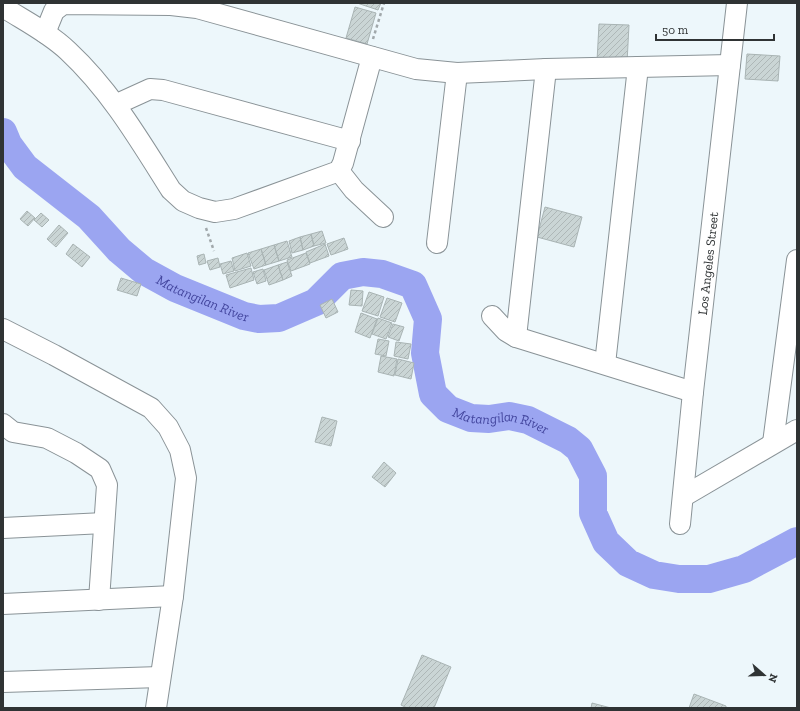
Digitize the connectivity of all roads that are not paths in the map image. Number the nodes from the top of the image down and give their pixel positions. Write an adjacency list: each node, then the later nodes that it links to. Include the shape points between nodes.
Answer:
1 (737, 3): 5 (street, Los Angeles Street)
2 (3, 7): 3 (street)
3 (45, 33): 4 (street, via 54,11 64,4 171,5 230,16); 9 (street, via 68,50)
4 (370, 57): 8 (street, via 416,69); 10 (street)
5 (730, 65): 6 (street); 19 (street, Los Angeles Street)
6 (638, 67): 7 (street); 18 (street)
7 (546, 68): 8 (street); 17 (street)
8 (456, 73): 13 (street)
9 (116, 104): 10 (street, via 150,89 163,90); 11 (street, via 170,190 183,201 199,208 214,212 234,209)
10 (350, 140): 11 (street, via 344,163)
11 (339, 171): 12 (street, via 354,190)
12 (383, 217)
13 (437, 242)
14 (797, 260): 22 (street)
15 (492, 316): 17 (street, via 506,331)
16 (3, 330): 27 (street, via 151,408 168,427 180,450 186,478)
17 (516, 337): 18 (street)
18 (605, 364): 19 (street)
19 (693, 392): 23 (street, Los Angeles Street)
20 (6, 430): 24 (street, via 47,438 100,469 108,485)
21 (797, 430): 22 (street)
22 (773, 443): 23 (street)
23 (684, 496): 25 (street, Los Angeles Street)
24 (104, 523): 26 (street); 28 (street)
25 (680, 524)
26 (3, 528)
27 (173, 596): 28 (street); 30 (street)
28 (100, 600): 29 (street)
29 (3, 604)
30 (160, 676): 31 (street); 32 (street)
31 (3, 682)
32 (156, 708)

